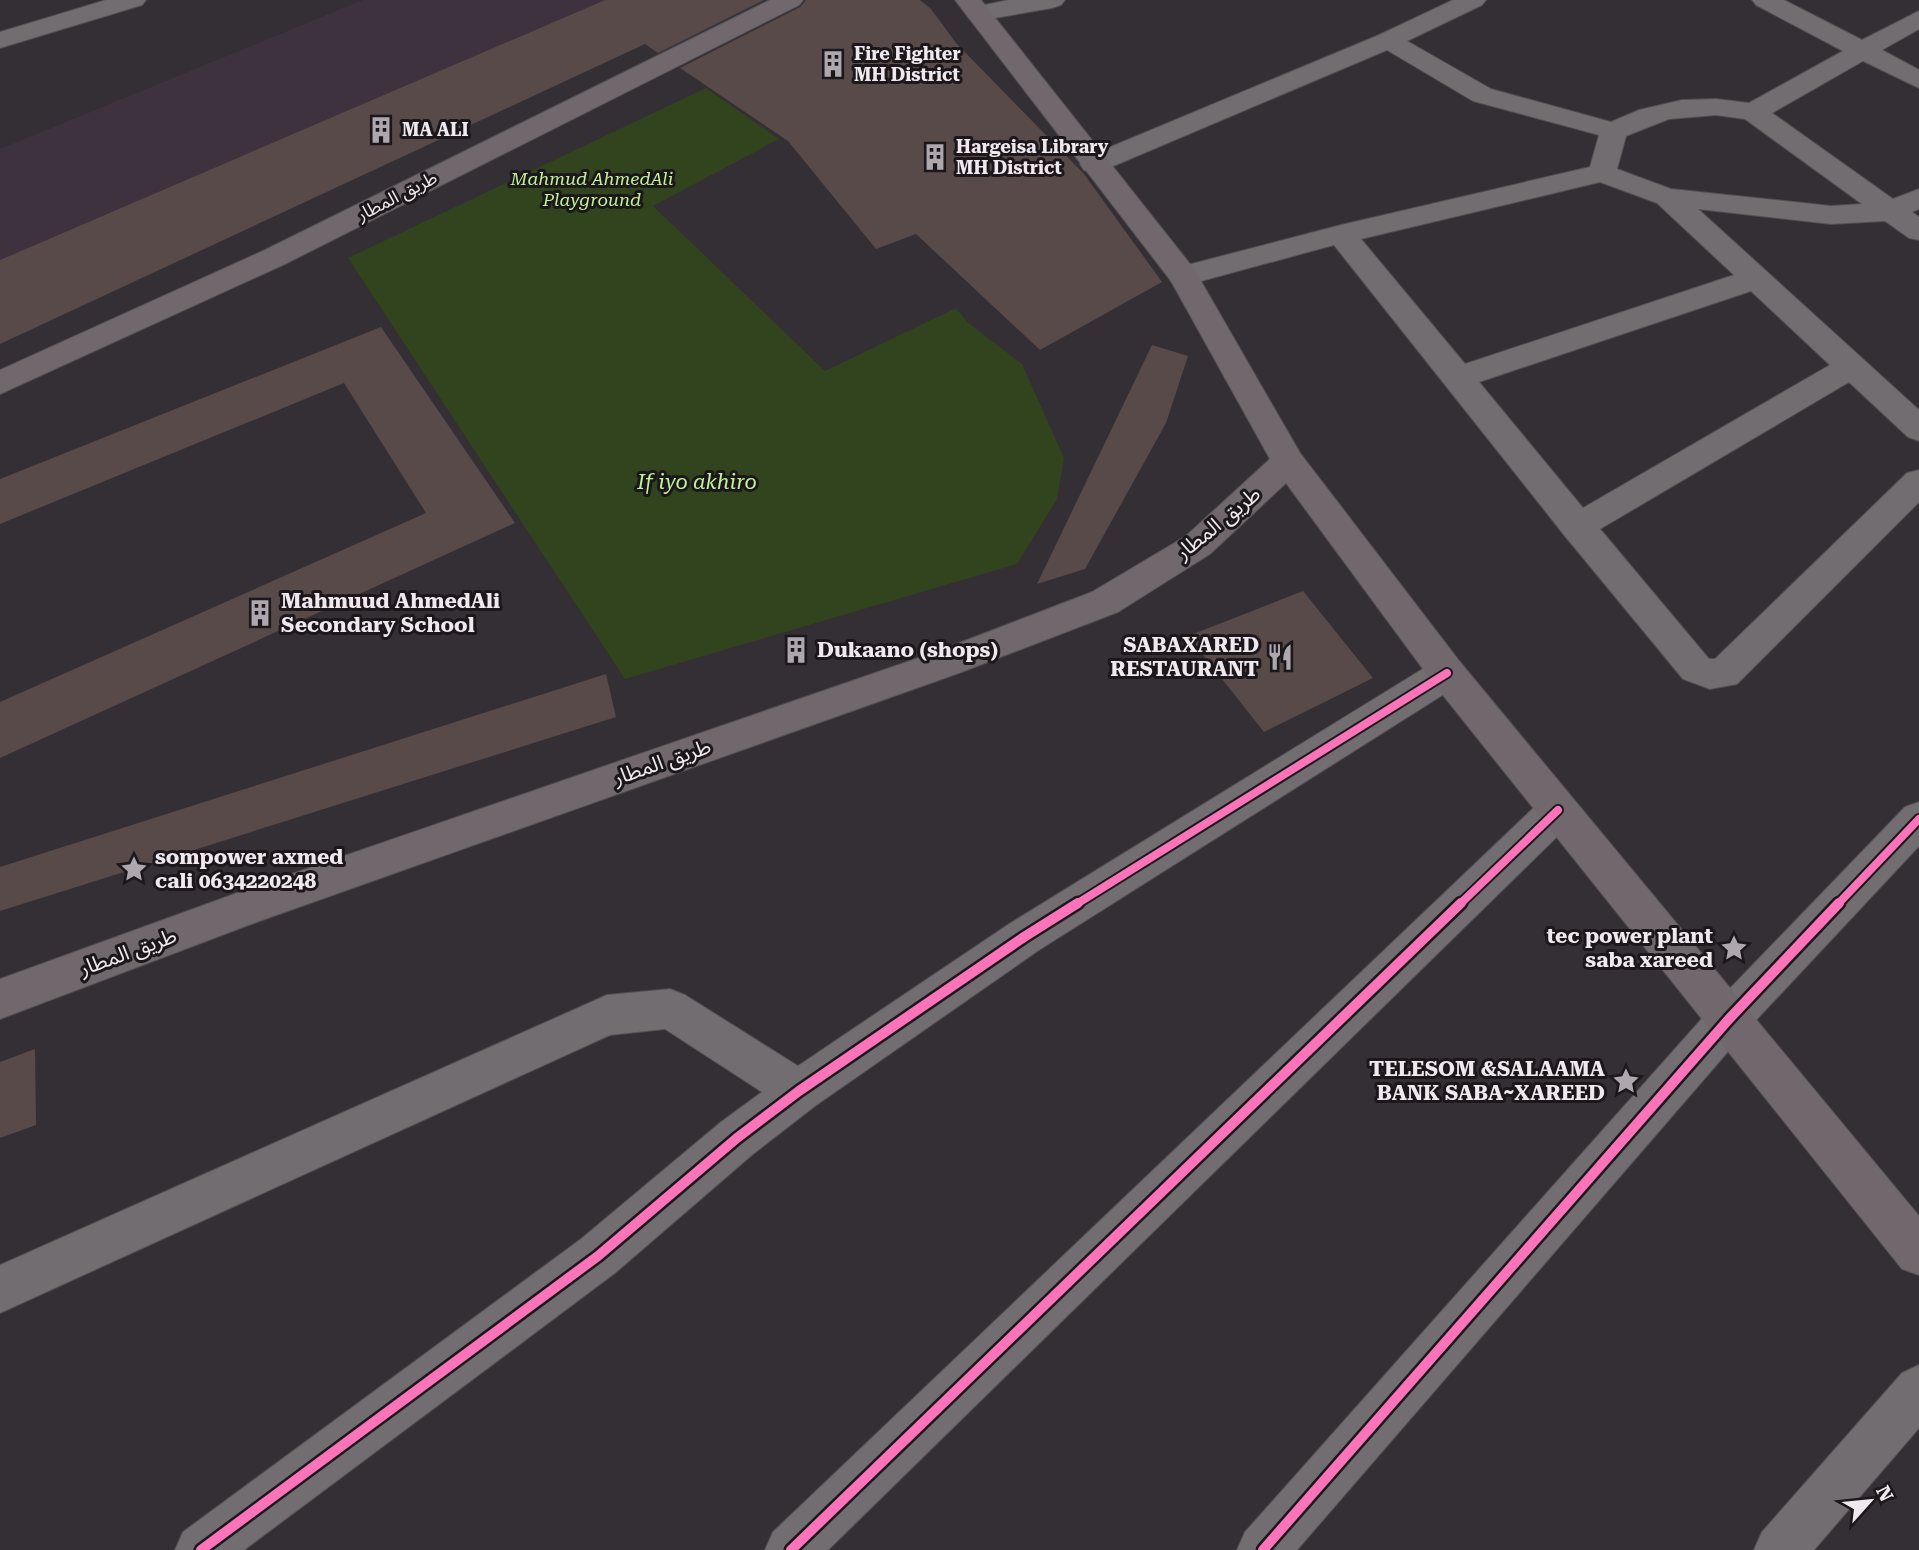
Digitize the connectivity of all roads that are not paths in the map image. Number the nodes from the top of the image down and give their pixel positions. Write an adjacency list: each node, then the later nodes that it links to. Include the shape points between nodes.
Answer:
1 (133, 0): 8 (street)
2 (790, 0): 25 (main road, طريق المطار, via 275,257)
3 (1052, 0): 6 (street)
4 (1474, 0): 9 (street)
5 (1765, 0): 10 (street)
6 (973, 7): 14 (main road)
7 (1919, 19): 10 (street)
8 (0, 40)
9 (1388, 40): 13 (street, via 1482,96); 14 (street)
10 (1861, 51): 11 (street); 12 (street)
11 (1919, 80)
12 (1753, 112): 13 (street, via 1696,106 1643,116); 18 (street)
13 (1614, 131): 15 (street)
14 (1094, 164): 21 (main road)
15 (1602, 173): 16 (street); 20 (street)
16 (1667, 197): 18 (street, via 1830,215); 22 (street)
17 (1919, 198): 18 (street)
18 (1892, 211): 19 (street)
19 (1919, 231)
20 (1341, 234): 21 (street); 24 (street)
21 (1183, 276): 27 (main road)
22 (1755, 279): 23 (street); 24 (street)
23 (1849, 368): 26 (street); 29 (street)
24 (1460, 377): 29 (street)
25 (0, 383)
26 (1919, 429)
27 (1288, 462): 30 (main road); 33 (main road, طريق المطار, via 1198,545 1105,602)
28 (1919, 482): 29 (street, via 1724,673 1696,669)
29 (1577, 527)
30 (1447, 673): 31 (main road); 35 (street, via 1024,937)
31 (1558, 810): 34 (main road); 40 (street)
32 (1919, 819): 34 (street)
33 (0, 999)
34 (1729, 1019): 36 (main road); 41 (street)
35 (799, 1091): 37 (street, via 670,1009 607,1015); 39 (street, via 598,1256)
36 (1918, 1249)
37 (0, 1289)
38 (1919, 1390): 42 (street)
39 (201, 1550)
40 (791, 1550)
41 (1263, 1550)
42 (1780, 1550)

